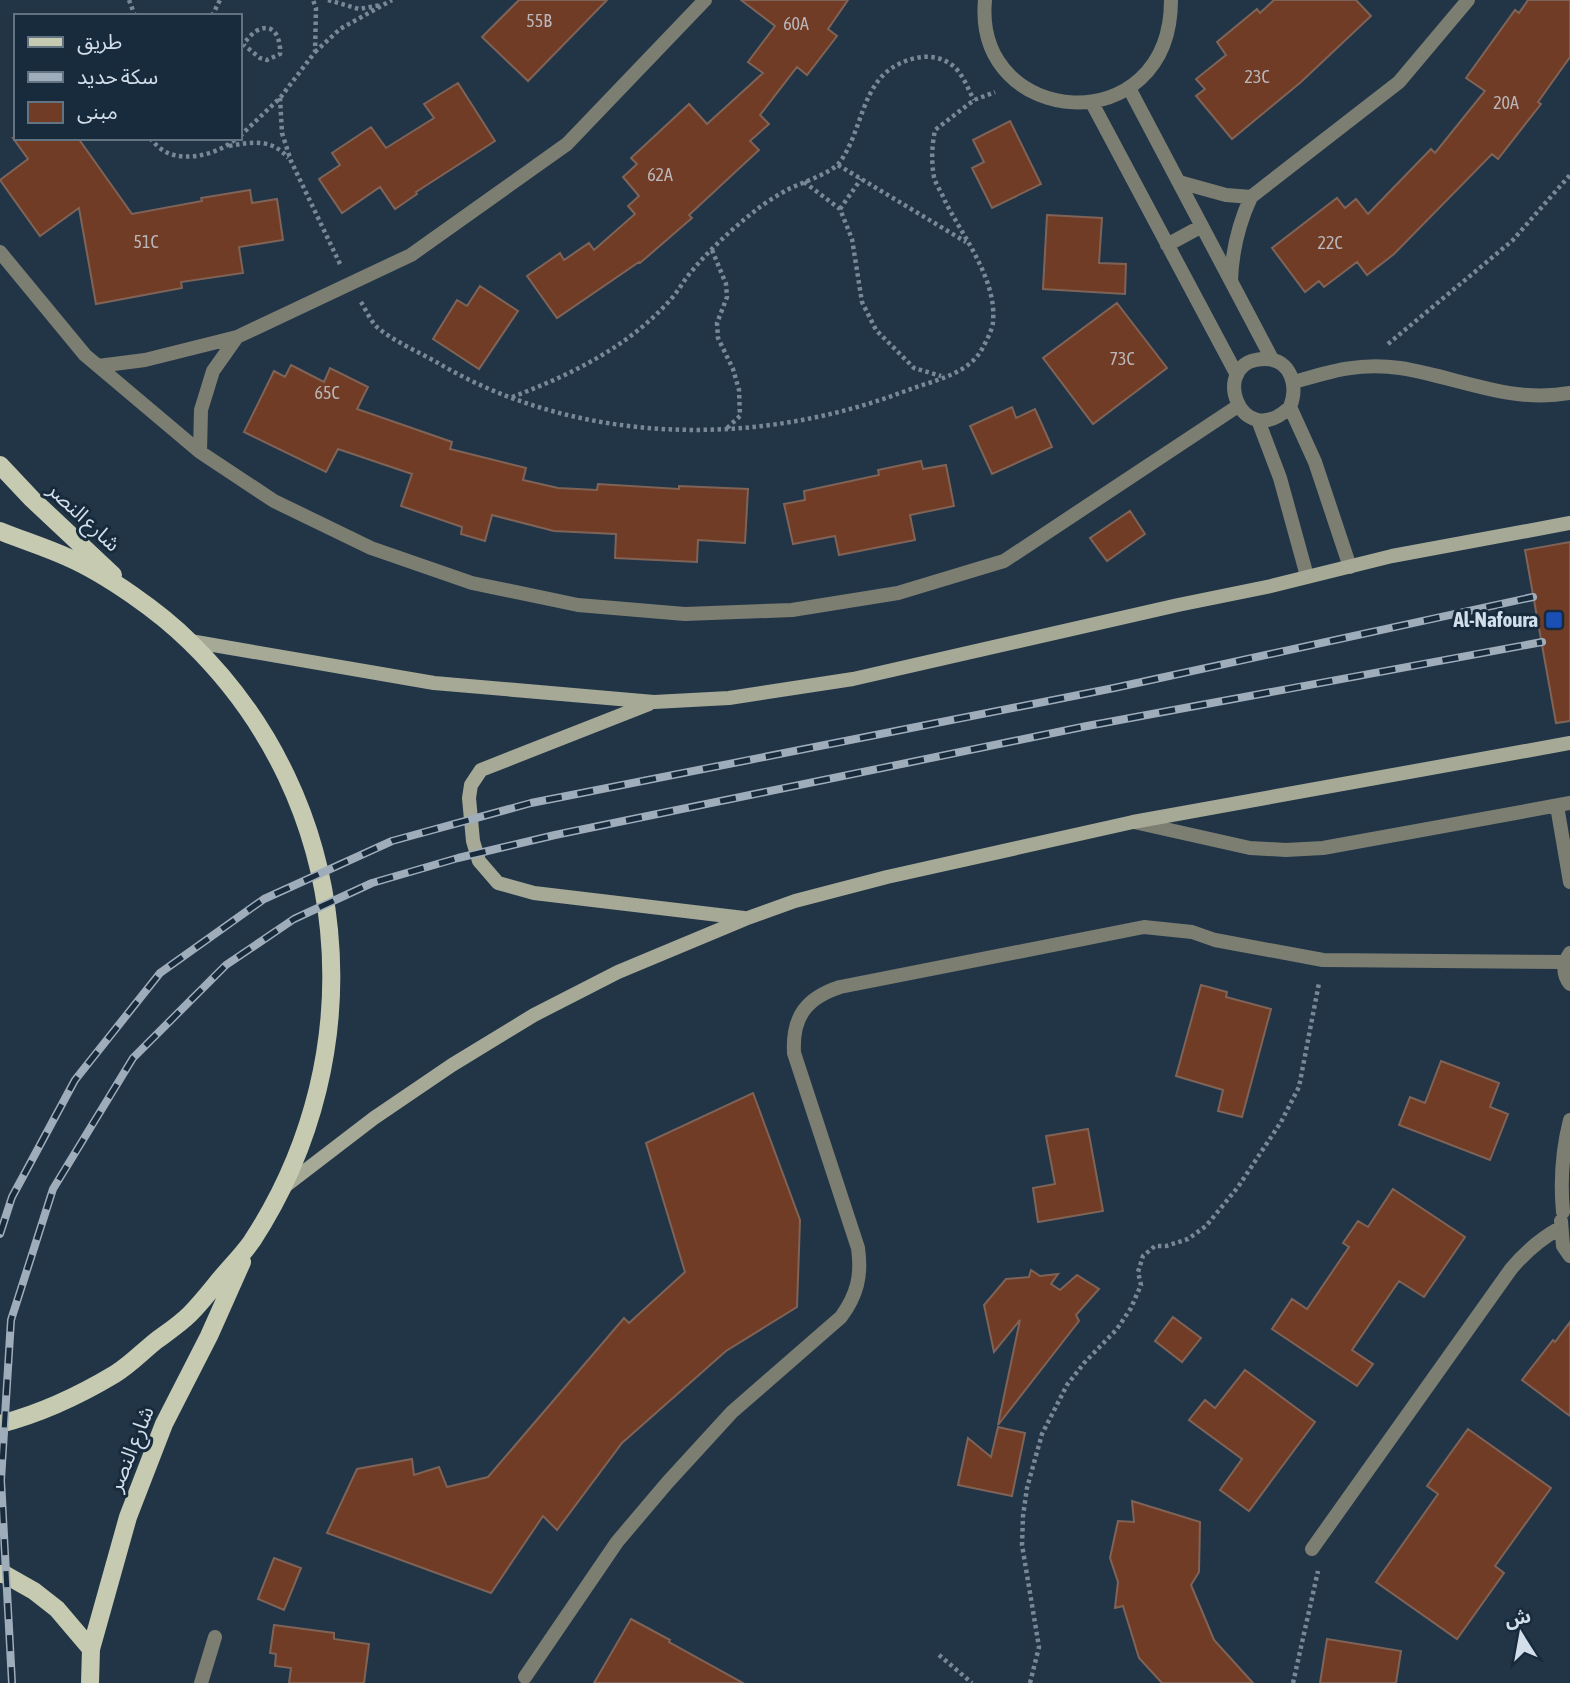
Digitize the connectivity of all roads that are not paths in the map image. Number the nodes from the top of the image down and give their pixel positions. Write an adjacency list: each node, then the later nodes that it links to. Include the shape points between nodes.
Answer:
1 (705, 0): 13 (street, via 567,144 411,255)
2 (985, 0): 6 (street, via 989,41 1018,83 1065,103)
3 (1171, 0): 5 (street, via 1164,47 1150,70)
4 (1468, 0): 8 (street, via 1399,82)
5 (1129, 88): 6 (street); 7 (street)
6 (1092, 103): 10 (street)
7 (1179, 183): 8 (street); 9 (street)
8 (1251, 197): 12 (street, via 1238,223)
9 (1202, 226): 10 (street); 12 (street)
10 (1167, 245): 16 (street)
11 (0, 252): 15 (street)
12 (1231, 281): 14 (street)
13 (237, 337): 15 (street, via 145,360); 22 (street, via 213,371 201,410)
14 (1272, 359): 16 (street, via 1252,361); 17 (street, via 1290,372)
15 (98, 366): 22 (street)
16 (1237, 375): 19 (street, via 1234,396)
17 (1294, 382): 18 (street, via 1350,366 1399,368 1512,395); 20 (street)
18 (1570, 394)
19 (1238, 406): 21 (street); 22 (street, via 1004,561 898,593 792,610 685,614 578,605 472,583 359,542 274,500)
20 (1290, 407): 21 (street, via 1281,416); 26 (street, via 1315,462)
21 (1258, 420): 27 (street, via 1280,478)
22 (200, 452)
23 (0, 465): 28 (main road, شارع النصر)
24 (1570, 523): 26 (main road)
25 (0, 531): 28 (main road, via 70,558)
26 (1350, 567): 27 (main road)
27 (1307, 576): 30 (main road, via 853,679 729,698)
28 (139, 599): 29 (main road)
29 (190, 641): 30 (main road, via 434,683); 39 (main road, via 234,690 271,745 299,804 322,879 331,931 333,997 325,1062 309,1126)
30 (654, 702): 35 (main road, via 481,770 469,798 479,861 498,883 534,893)
31 (1570, 743): 33 (main road)
32 (1564, 805): 33 (street, via 1323,848 1286,850 1250,848); 34 (street)
33 (1133, 822): 35 (main road, via 887,877)
34 (1570, 882)
35 (745, 919): 39 (main road, via 618,972 534,1016 374,1118)
36 (1567, 958): 37 (street, via 1564,973); 49 (street, via 1323,960 1192,932 1144,927 840,987 813,1000 796,1024 794,1053 858,1248 859,1285 852,1302 841,1317 732,1412 667,1483 617,1542)
37 (1570, 984)
38 (1570, 1120): 40 (street, via 1560,1181)
39 (284, 1187): 42 (main road)
40 (1566, 1207): 41 (street)
41 (1560, 1228): 43 (street); 45 (street, via 1525,1252 1511,1269)
42 (250, 1243): 44 (main road, via 189,1315 116,1373 32,1416); 48 (main road, شارع النصر, via 164,1424 128,1517)
43 (1570, 1256)
44 (0, 1424)
45 (1312, 1549)
46 (0, 1574): 48 (main road, via 57,1609)
47 (215, 1637): 51 (street)
48 (91, 1649): 50 (main road, شارع النصر)
49 (525, 1677)
50 (90, 1683)
51 (201, 1683)

